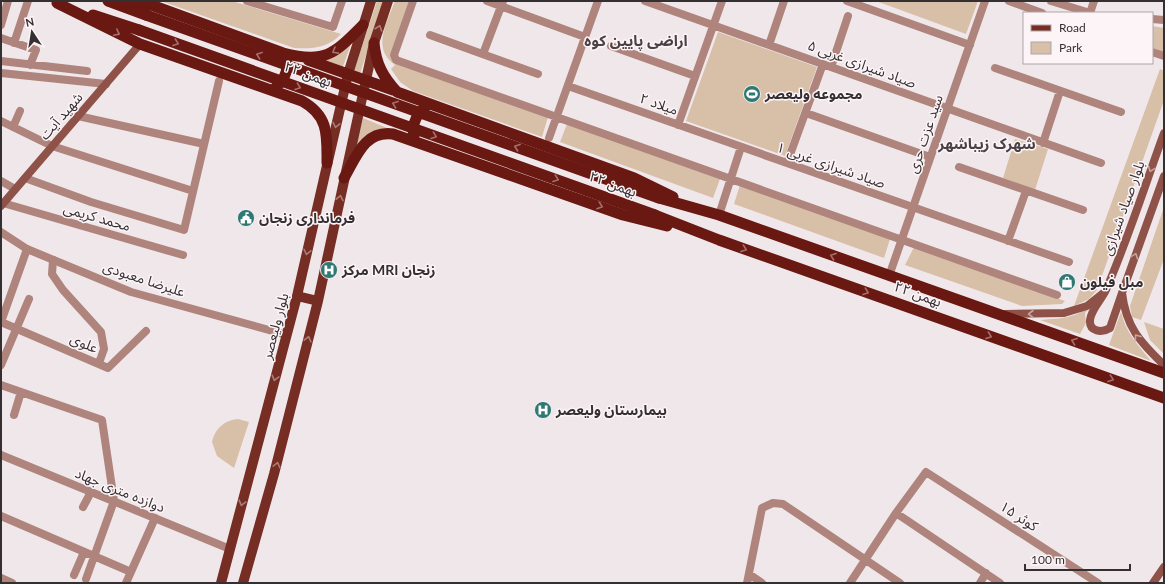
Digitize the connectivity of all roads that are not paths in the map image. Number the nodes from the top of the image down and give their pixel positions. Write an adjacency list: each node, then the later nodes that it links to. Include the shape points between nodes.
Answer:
1 (8, 1): 30 (street)
2 (28, 1): 34 (street)
3 (108, 1): 93 (highway, ۲۲ بهمن, one-way to 3, bridge, via 659,198)
4 (132, 1): 41 (highway, via 154,6)
5 (247, 1): 6 (street, via 332,27)
6 (341, 1)
7 (372, 1): 28 (main road, بلوار ولیعصر)
8 (388, 1): 35 (main road, one-way to 8)
9 (413, 1): 67 (street, via 394,54 396,60)
10 (487, 1): 21 (street)
11 (598, 1): 32 (street)
12 (645, 1): 29 (street, صیاد شیرازی غربی ۵)
13 (722, 1): 29 (street)
14 (784, 1): 37 (street)
15 (846, 1): 38 (street)
16 (986, 1): 38 (street, سید عزت حری)
17 (1008, 1): 22 (street)
18 (1051, 1): 23 (street)
19 (1094, 1): 24 (street)
20 (54, 2): 36 (highway, one-way to 36); 98 (highway, ۲۲ بهمن, one-way to 98, bridge, via 139,30)
21 (502, 4): 32 (street); 42 (street)
22 (1039, 12)
23 (1087, 12)
24 (1090, 12)
25 (848, 16): 47 (street)
26 (1153, 19): 27 (street)
27 (1164, 20)
28 (363, 25): 44 (highway, one-way to 44, via 340,48 329,54); 51 (main road, بلوار ولیعصر)
29 (713, 25): 37 (street, صیاد شیرازی غربی ۵); 53 (street)
30 (1, 26)
31 (430, 35): 42 (street)
32 (585, 37): 57 (street)
33 (1, 38): 34 (street)
34 (14, 43): 46 (street, via 36,50)
35 (374, 43): 54 (main road); 60 (highway, via 379,68)
36 (140, 44): 56 (main road, شهید آیت); 58 (highway)
37 (769, 45): 47 (street, صیاد شیرازی غربی ۵)
38 (970, 45): 62 (street, سید عزت حری)
39 (611, 46): 53 (street)
40 (1153, 52): 43 (street)
41 (283, 53): 44 (highway); 58 (highway, via 286,74 282,81)
42 (484, 54): 52 (street)
43 (1164, 56)
44 (303, 58): 51 (highway)
45 (1, 61): 46 (street)
46 (30, 65): 49 (street)
47 (827, 66): 62 (street, صیاد شیرازی غربی ۵); 65 (street)
48 (995, 68): 59 (street)
49 (87, 71)
50 (1, 73): 56 (street)
51 (348, 74): 54 (highway); 79 (main road, بلوار ولیعصر, one-way to 79)
52 (538, 74)
53 (696, 76): 69 (street)
54 (366, 80): 60 (highway); 85 (main road)
55 (219, 81): 75 (street)
56 (106, 84): 66 (main road, شهید آیت)
57 (568, 86): 67 (street); 69 (street, میلاد ۲)
58 (270, 90): 79 (highway, via 314,107 326,127)
59 (1060, 91): 64 (street); 74 (street)
60 (397, 92): 61 (highway)
61 (428, 104): 73 (highway, via 420,111 415,121); 93 (highway, via 634,178)
62 (947, 109): 74 (street, صیاد شیرازی غربی ۵); 78 (street, سید عزت حری)
63 (20, 111): 70 (street)
64 (1121, 112)
65 (806, 113): 78 (street); 80 (street)
66 (78, 116): 75 (street); 76 (main road, شهید آیت)
67 (557, 116): 72 (street); 86 (street)
68 (1, 121): 70 (street)
69 (678, 125): 77 (street, میلاد ۲)
70 (13, 127): 76 (street)
71 (1164, 133): 105 (main road, بلوار صیاد شیرازی, one-way to 105)
72 (550, 138)
73 (415, 142): 85 (highway, via 393,134 383,133 374,136 360,149); 98 (highway, one-way to 98, via 623,215)
74 (1043, 143): 81 (street, صیاد شیرازی غربی ۵)
75 (204, 144): 90 (street)
76 (52, 146): 84 (main road, شهید آیت); 90 (street)
77 (741, 147): 80 (street, صیاد شیرازی غربی ۱); 86 (street)
78 (930, 157): 92 (street, سید عزت حری)
79 (327, 163): 108 (main road, بلوار ولیعصر, one-way to 108)
80 (787, 163): 92 (street, صیاد شیرازی غربی ۱)
81 (1101, 163)
82 (959, 167): 89 (street)
83 (1164, 176): 106 (main road, بلوار صیاد شیرازی, one-way to 83)
84 (25, 178): 88 (main road, شهید آیت); 90 (street, via 91,202 184,230)
85 (344, 178): 110 (main road, one-way to 85)
86 (731, 178): 95 (street); 97 (street)
87 (1, 181): 88 (street)
88 (15, 189): 91 (main road, شهید آیت)
89 (1026, 191): 94 (street); 99 (street)
90 (193, 192)
91 (2, 204): 101 (street, محمد کریمی)
92 (913, 207): 97 (street, سید عزت حری); 99 (street, صیاد شیرازی غربی ۱)
93 (701, 210): 95 (highway, ۲۲ بهمن)
94 (1082, 210)
95 (719, 215): 104 (highway, ۲۲ بهمن, one-way to 95)
96 (1, 232): 100 (street, علیرضا معبودی)
97 (902, 239): 104 (street, سید عزت حری); 107 (street)
98 (719, 240): 123 (highway, ۲۲ بهمن, one-way to 123)
99 (1008, 241): 103 (street, صیاد شیرازی غربی ۱)
100 (27, 249): 102 (street, علیرضا معبودی); 112 (street)
101 (183, 255)
102 (53, 260): 115 (street, علیرضا معبودی, via 131,292); 116 (street, via 52,274 101,332 104,349)
103 (1069, 262)
104 (889, 276): 111 (highway, ۲۲ بهمن)
105 (1106, 291): 106 (main road, بلوار صیاد شیرازی, via 1090,319 1091,326 1104,332 1110,328); 111 (main road, one-way to 111, via 1087,306 1075,311 1046,315)
106 (1122, 293): 118 (main road, one-way to 106, via 1136,336 1124,307)
107 (1057, 295)
108 (297, 296): 110 (main road); 115 (main road, بلوار ولیعصر)
109 (28, 299): 113 (street)
110 (318, 301): 146 (main road, one-way to 110)
111 (998, 314): 119 (highway, ۲۲ بهمن, one-way to 111)
112 (1, 322): 113 (street, علوی)
113 (16, 329): 116 (street, علوی); 117 (street)
114 (146, 331): 116 (street, علوی, via 108,368)
115 (287, 335): 132 (main road, بلوار ولیعصر, one-way to 132)
116 (100, 364)
117 (1, 365)
118 (1164, 365)
119 (1164, 373)
120 (2, 386): 121 (street); 122 (street)
121 (21, 392): 124 (street); 127 (street, via 102,420)
122 (1, 395)
123 (1164, 398)
124 (14, 415)
125 (1, 455): 126 (street, دوازده متری جهاد)
126 (91, 492): 127 (street, دوازده متری جهاد); 128 (street)
127 (114, 501): 131 (street, دوازده متری جهاد); 134 (street)
128 (83, 507)
129 (896, 513): 135 (street); 138 (street); 153 (street, ۱۵ کوثر, via 926,472)
130 (1, 516): 133 (street)
131 (155, 518): 132 (street, دوازده متری جهاد); 137 (street)
132 (230, 549): 145 (main road, بلوار ولیعصر)
133 (84, 552): 134 (street); 140 (street)
134 (95, 556): 137 (street); 142 (street)
135 (865, 560): 139 (street, via 783,504 773,503 762,508); 149 (street); 150 (street)
136 (1164, 567): 154 (main road)
137 (131, 572): 144 (street)
138 (986, 573): 151 (street); 152 (street)
139 (749, 574): 147 (street); 148 (street)
140 (74, 575)
141 (1, 578): 143 (street)
142 (86, 579)
143 (12, 583)
144 (126, 583)
145 (221, 583)
146 (243, 583)
147 (747, 583)
148 (762, 583)
149 (850, 583)
150 (900, 583)
151 (980, 583)
152 (1000, 583)
153 (1098, 583)
154 (1153, 583)

